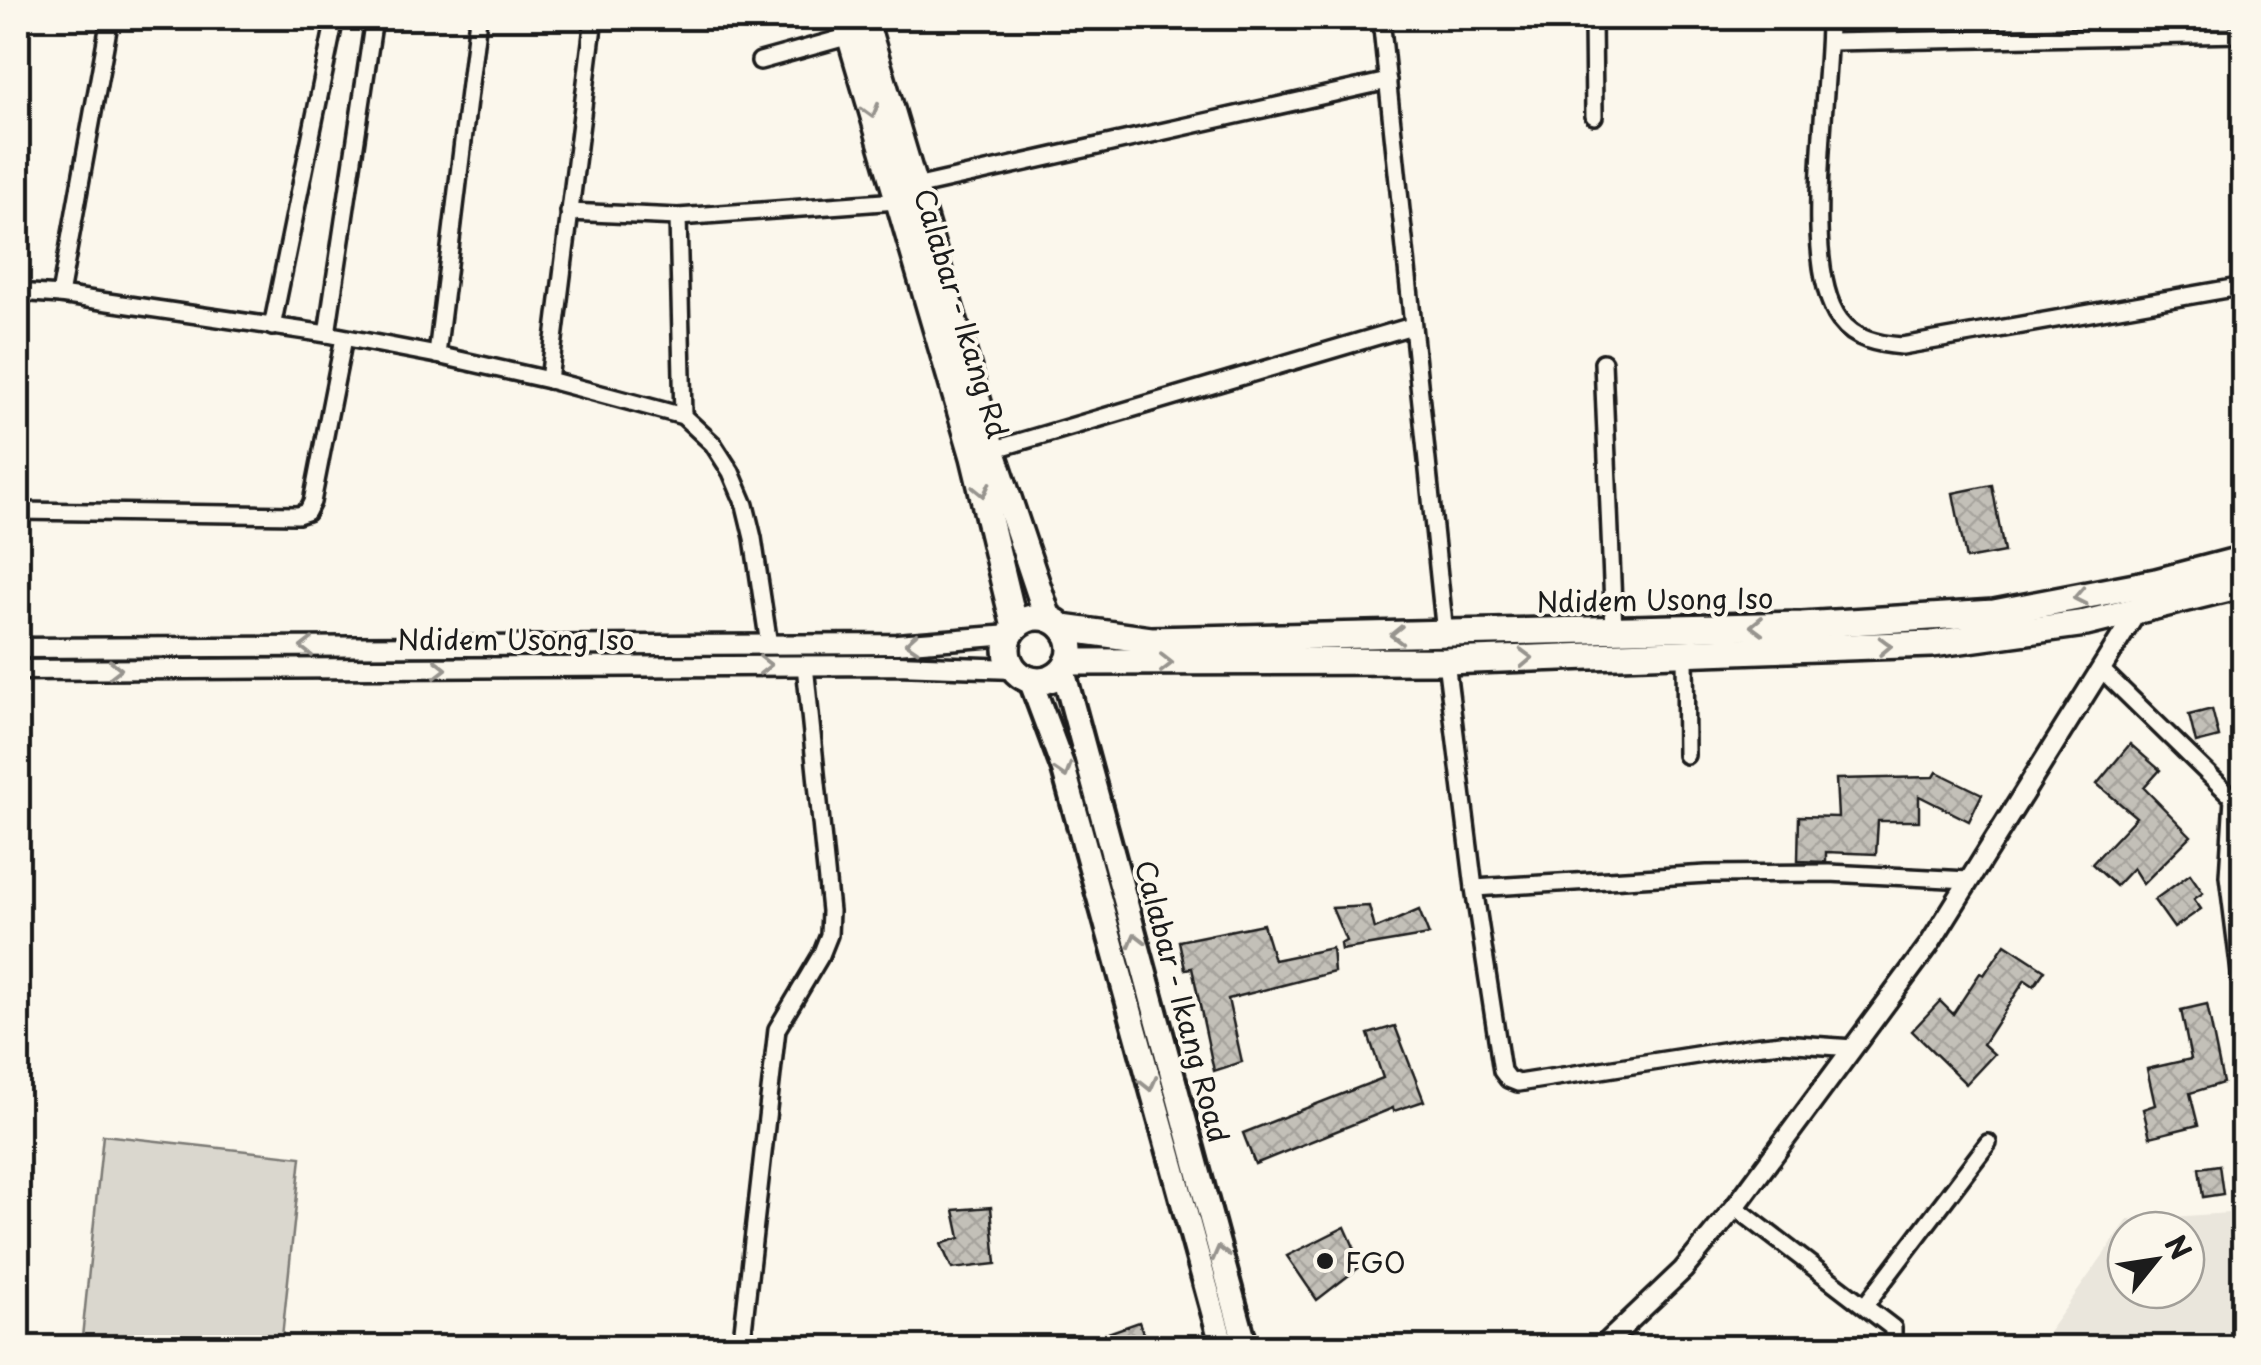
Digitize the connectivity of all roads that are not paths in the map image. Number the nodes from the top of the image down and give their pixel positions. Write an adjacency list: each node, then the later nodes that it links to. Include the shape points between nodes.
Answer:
1 (110, 18): 22 (street)
2 (336, 18): 24 (street)
3 (374, 18): 25 (street)
4 (478, 18): 27 (street)
5 (594, 18): 18 (street)
6 (1381, 18): 15 (street)
7 (1593, 18): 16 (street)
8 (1668, 18): 9 (street)
9 (1744, 18)
10 (1830, 18): 13 (street)
11 (853, 24): 14 (street); 17 (highway, Calabar - Ikang Rd)
12 (2244, 34): 13 (street)
13 (1830, 42): 20 (street, via 1818,242 1830,302 1856,335 1902,346)
14 (760, 61)
15 (1388, 81): 17 (street); 23 (street)
16 (1594, 116)
17 (906, 194): 19 (street); 31 (highway, Calabar - Ikang Rd); 39 (highway, Calabar - Ikang Rd, one-way to 39)
18 (568, 212): 19 (street); 29 (street)
19 (678, 217): 30 (street)
20 (2244, 286)
21 (18, 292): 22 (street)
22 (60, 295): 24 (street)
23 (1412, 326): 31 (street); 40 (street)
24 (272, 327): 25 (street)
25 (326, 334): 26 (street)
26 (344, 338): 27 (street); 32 (street, via 307,512)
27 (437, 355): 29 (street)
28 (1603, 362): 38 (street)
29 (549, 380): 30 (street)
30 (683, 416): 41 (street, via 713,444 744,505)
31 (992, 450): 37 (highway, Calabar - Ikang Rd)
32 (18, 512)
33 (2244, 559): 34 (highway, Ndidem Usong Iso)
34 (2156, 582): 36 (street); 38 (highway, Ndidem Usong Iso, one-way to 38, via 1994,613)
35 (2244, 584): 36 (highway, Ndidem Usong Iso)
36 (2135, 613): 43 (highway, Ndidem Usong Iso, one-way to 36, via 1932,644); 48 (street)
37 (1056, 622): 39 (highway, via 1030,618); 40 (highway, Ndidem Usong Iso, one-way to 37, via 1150,640); 46 (highway, via 1070,644)
38 (1614, 630): 40 (highway, Ndidem Usong Iso)
39 (1012, 631): 41 (street, Ndidem Usong Iso, one-way to 41, via 897,644); 49 (highway, via 1007,653)
40 (1445, 634)
41 (769, 645): 42 (street, Ndidem Usong Iso, one-way to 42)
42 (18, 648)
43 (1685, 652): 44 (highway, Ndidem Usong Iso, one-way to 43); 50 (street)
44 (1446, 661): 46 (highway, Ndidem Usong Iso, one-way to 44); 53 (street)
45 (805, 665): 47 (street, Ndidem Usong Iso, one-way to 45); 49 (street, Ndidem Usong Iso); 59 (street, via 830,935 778,1029)
46 (1066, 666): 49 (highway, via 1048,680); 61 (main road, Calabar - Ikang Road, one-way to 46)
47 (18, 670)
48 (2102, 670): 51 (street); 52 (street)
49 (1022, 674): 60 (main road, Calabar - Ikang Road, one-way to 60, via 1070,789)
50 (1686, 755)
51 (2238, 801): 54 (street, via 2228,876)
52 (1969, 880): 53 (street, via 1707,874); 55 (street)
53 (1474, 888): 55 (street, via 1502,1071 1512,1082 1782,1043)
54 (2244, 1005)
55 (1853, 1048): 57 (street)
56 (1988, 1142): 58 (street)
57 (1735, 1207): 58 (street); 62 (street, via 1684,1270)
58 (1866, 1304): 63 (street, via 1893,1328)
59 (741, 1348)
60 (1222, 1348)
61 (1246, 1348)
62 (1601, 1348)
63 (1894, 1348)

